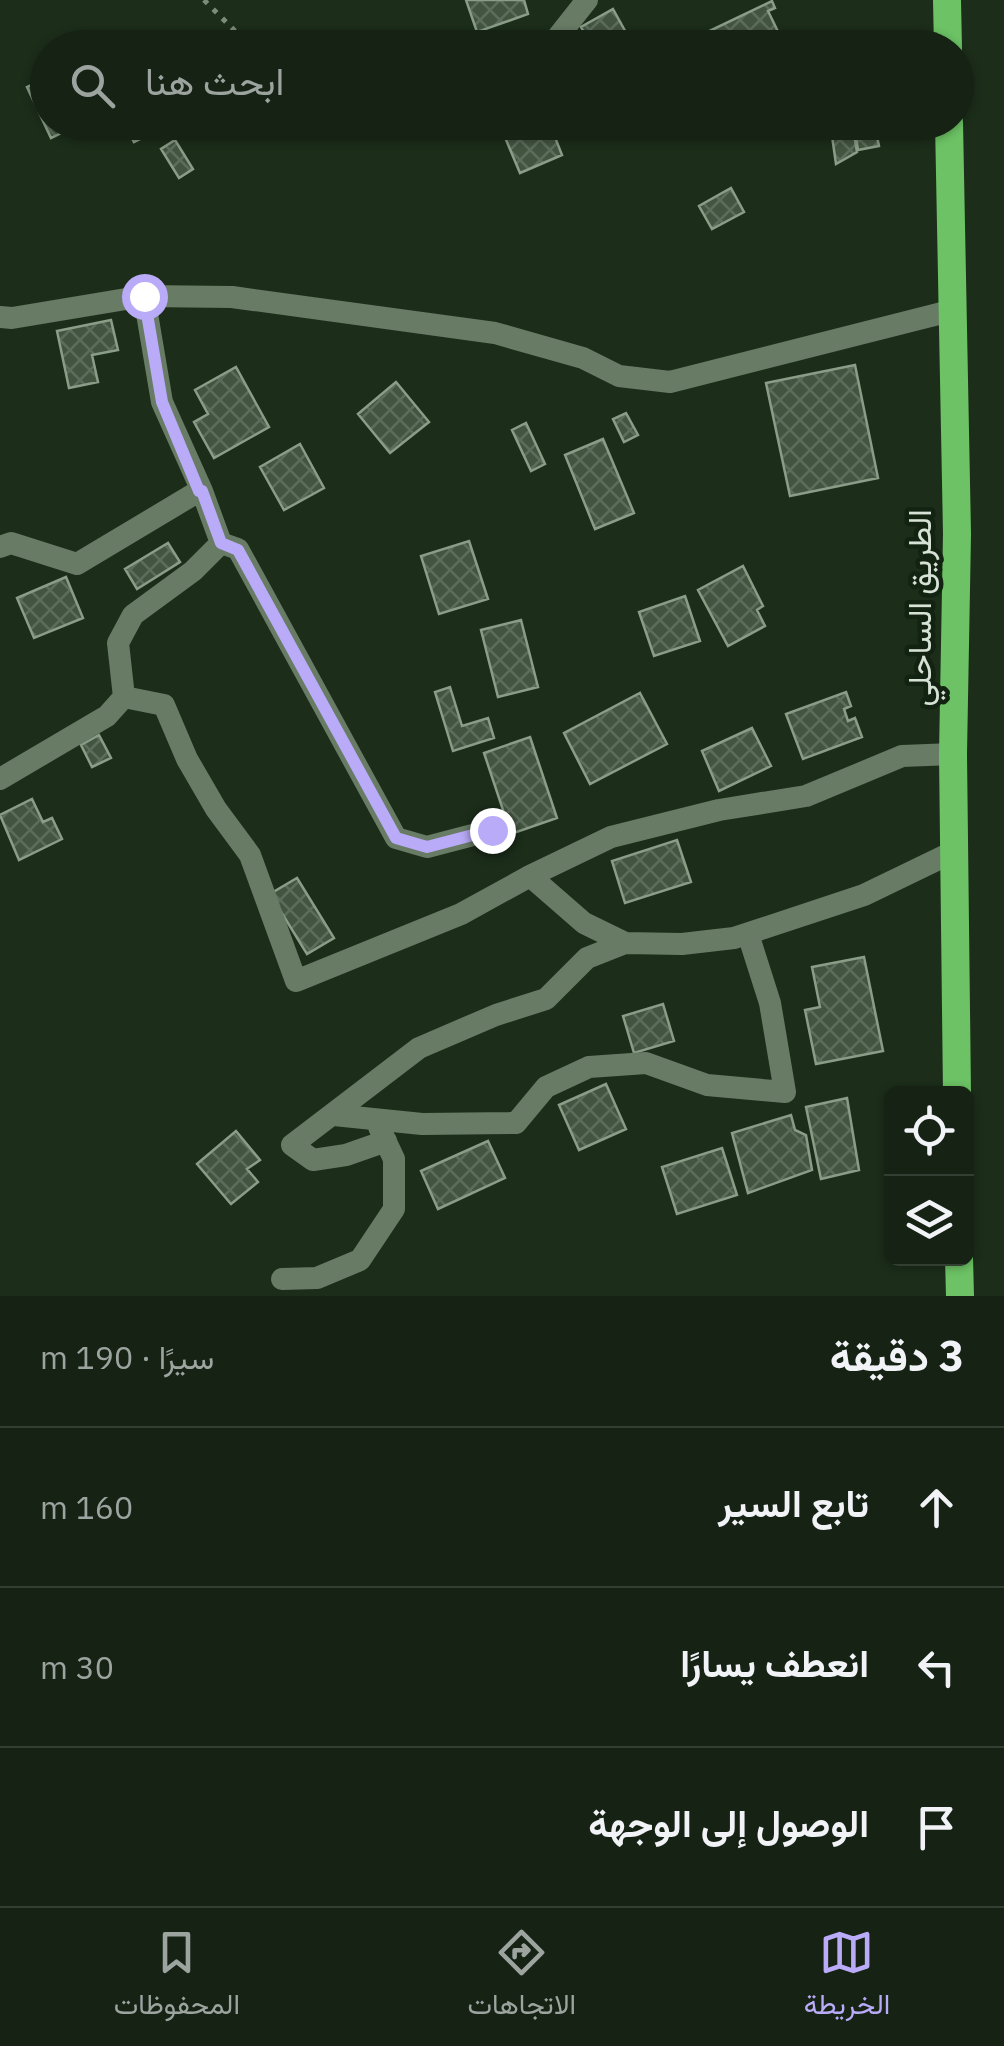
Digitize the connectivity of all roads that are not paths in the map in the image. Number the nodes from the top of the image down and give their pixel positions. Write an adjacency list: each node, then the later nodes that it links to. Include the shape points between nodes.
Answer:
1 (587, 0): 3 (street)
2 (947, 0): 4 (highway)
3 (564, 30)
4 (948, 30)
5 (949, 140): 7 (highway, الطريق الساحلي)
6 (144, 296): 7 (street, via 232,297 495,333 583,358 619,376 670,382); 8 (street); 9 (street, via 162,402)
7 (950, 311): 13 (highway, الطريق الساحلي)
8 (0, 316)
9 (199, 491): 10 (street); 11 (street, via 77,564 11,543)
10 (221, 543): 12 (street, via 133,615 118,643); 15 (street, via 238,550 396,838 427,847)
11 (0, 547)
12 (124, 697): 14 (street, via 107,716); 17 (street, via 164,705 187,759 250,855 296,980 461,914)
13 (953, 754): 16 (highway, الطريق الساحلي); 17 (street, via 902,756 806,796 610,837)
14 (0, 779)
15 (492, 830)
16 (954, 852): 18 (street, via 864,895); 20 (highway, الطريق الساحلي)
17 (530, 876): 19 (street, via 584,923)
18 (748, 934): 19 (street, via 682,944); 22 (street, via 770,1003 786,1092 707,1086 646,1063 589,1067 546,1087 516,1123)
19 (625, 943): 21 (street, via 587,958 546,999 419,1048)
20 (958, 1086)
21 (334, 1115): 22 (street); 23 (street, via 292,1145 313,1160)
22 (376, 1119): 23 (street)
23 (386, 1142): 25 (street, via 394,1159 394,1209 360,1260 316,1278)
24 (960, 1266): 26 (highway)
25 (282, 1279)
26 (960, 1296)

